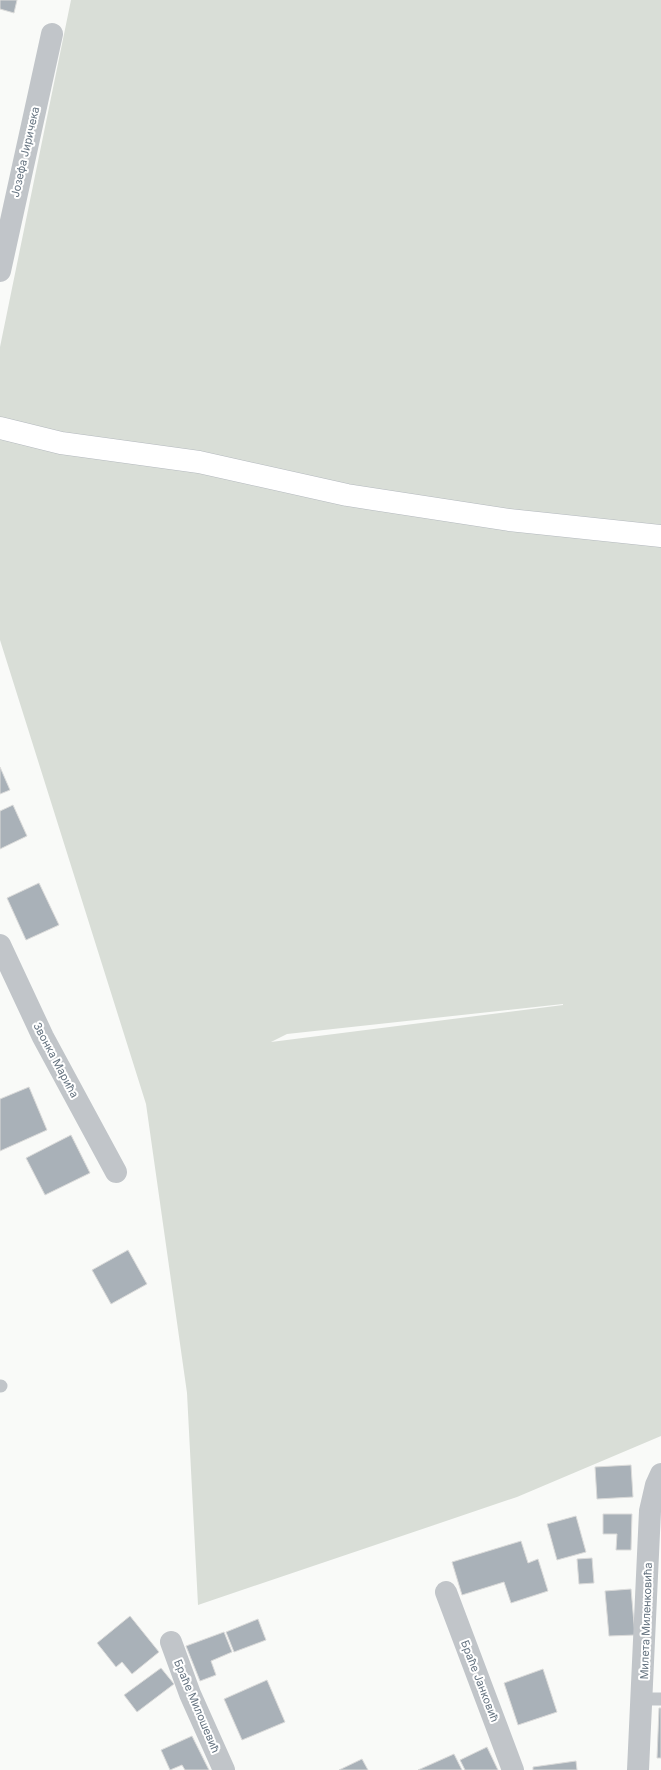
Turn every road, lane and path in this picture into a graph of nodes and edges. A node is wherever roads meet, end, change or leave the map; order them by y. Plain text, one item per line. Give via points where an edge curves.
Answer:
1 (52, 34) dead end
2 (0, 271) edge
3 (0, 428) edge
4 (661, 536) edge
5 (0, 945) edge
6 (116, 1172) dead end
7 (661, 1474) edge
8 (446, 1592) dead end
9 (171, 1642) dead end
10 (652, 1699) edge
11 (224, 1770) edge
12 (514, 1770) edge
13 (638, 1770) edge

1 - 2 street, Јозефа Јиричека
3 - 4 street via 61,442 199,462 347,495 509,520
5 - 6 street, Звонка Марића via 43,1037
7 - 10 street, Милета Миленковића via 650,1511
8 - 12 street, Браће Јанковић
9 - 11 street, Браће Милошевић via 190,1694
10 - 13 street, Милета Миленковића

